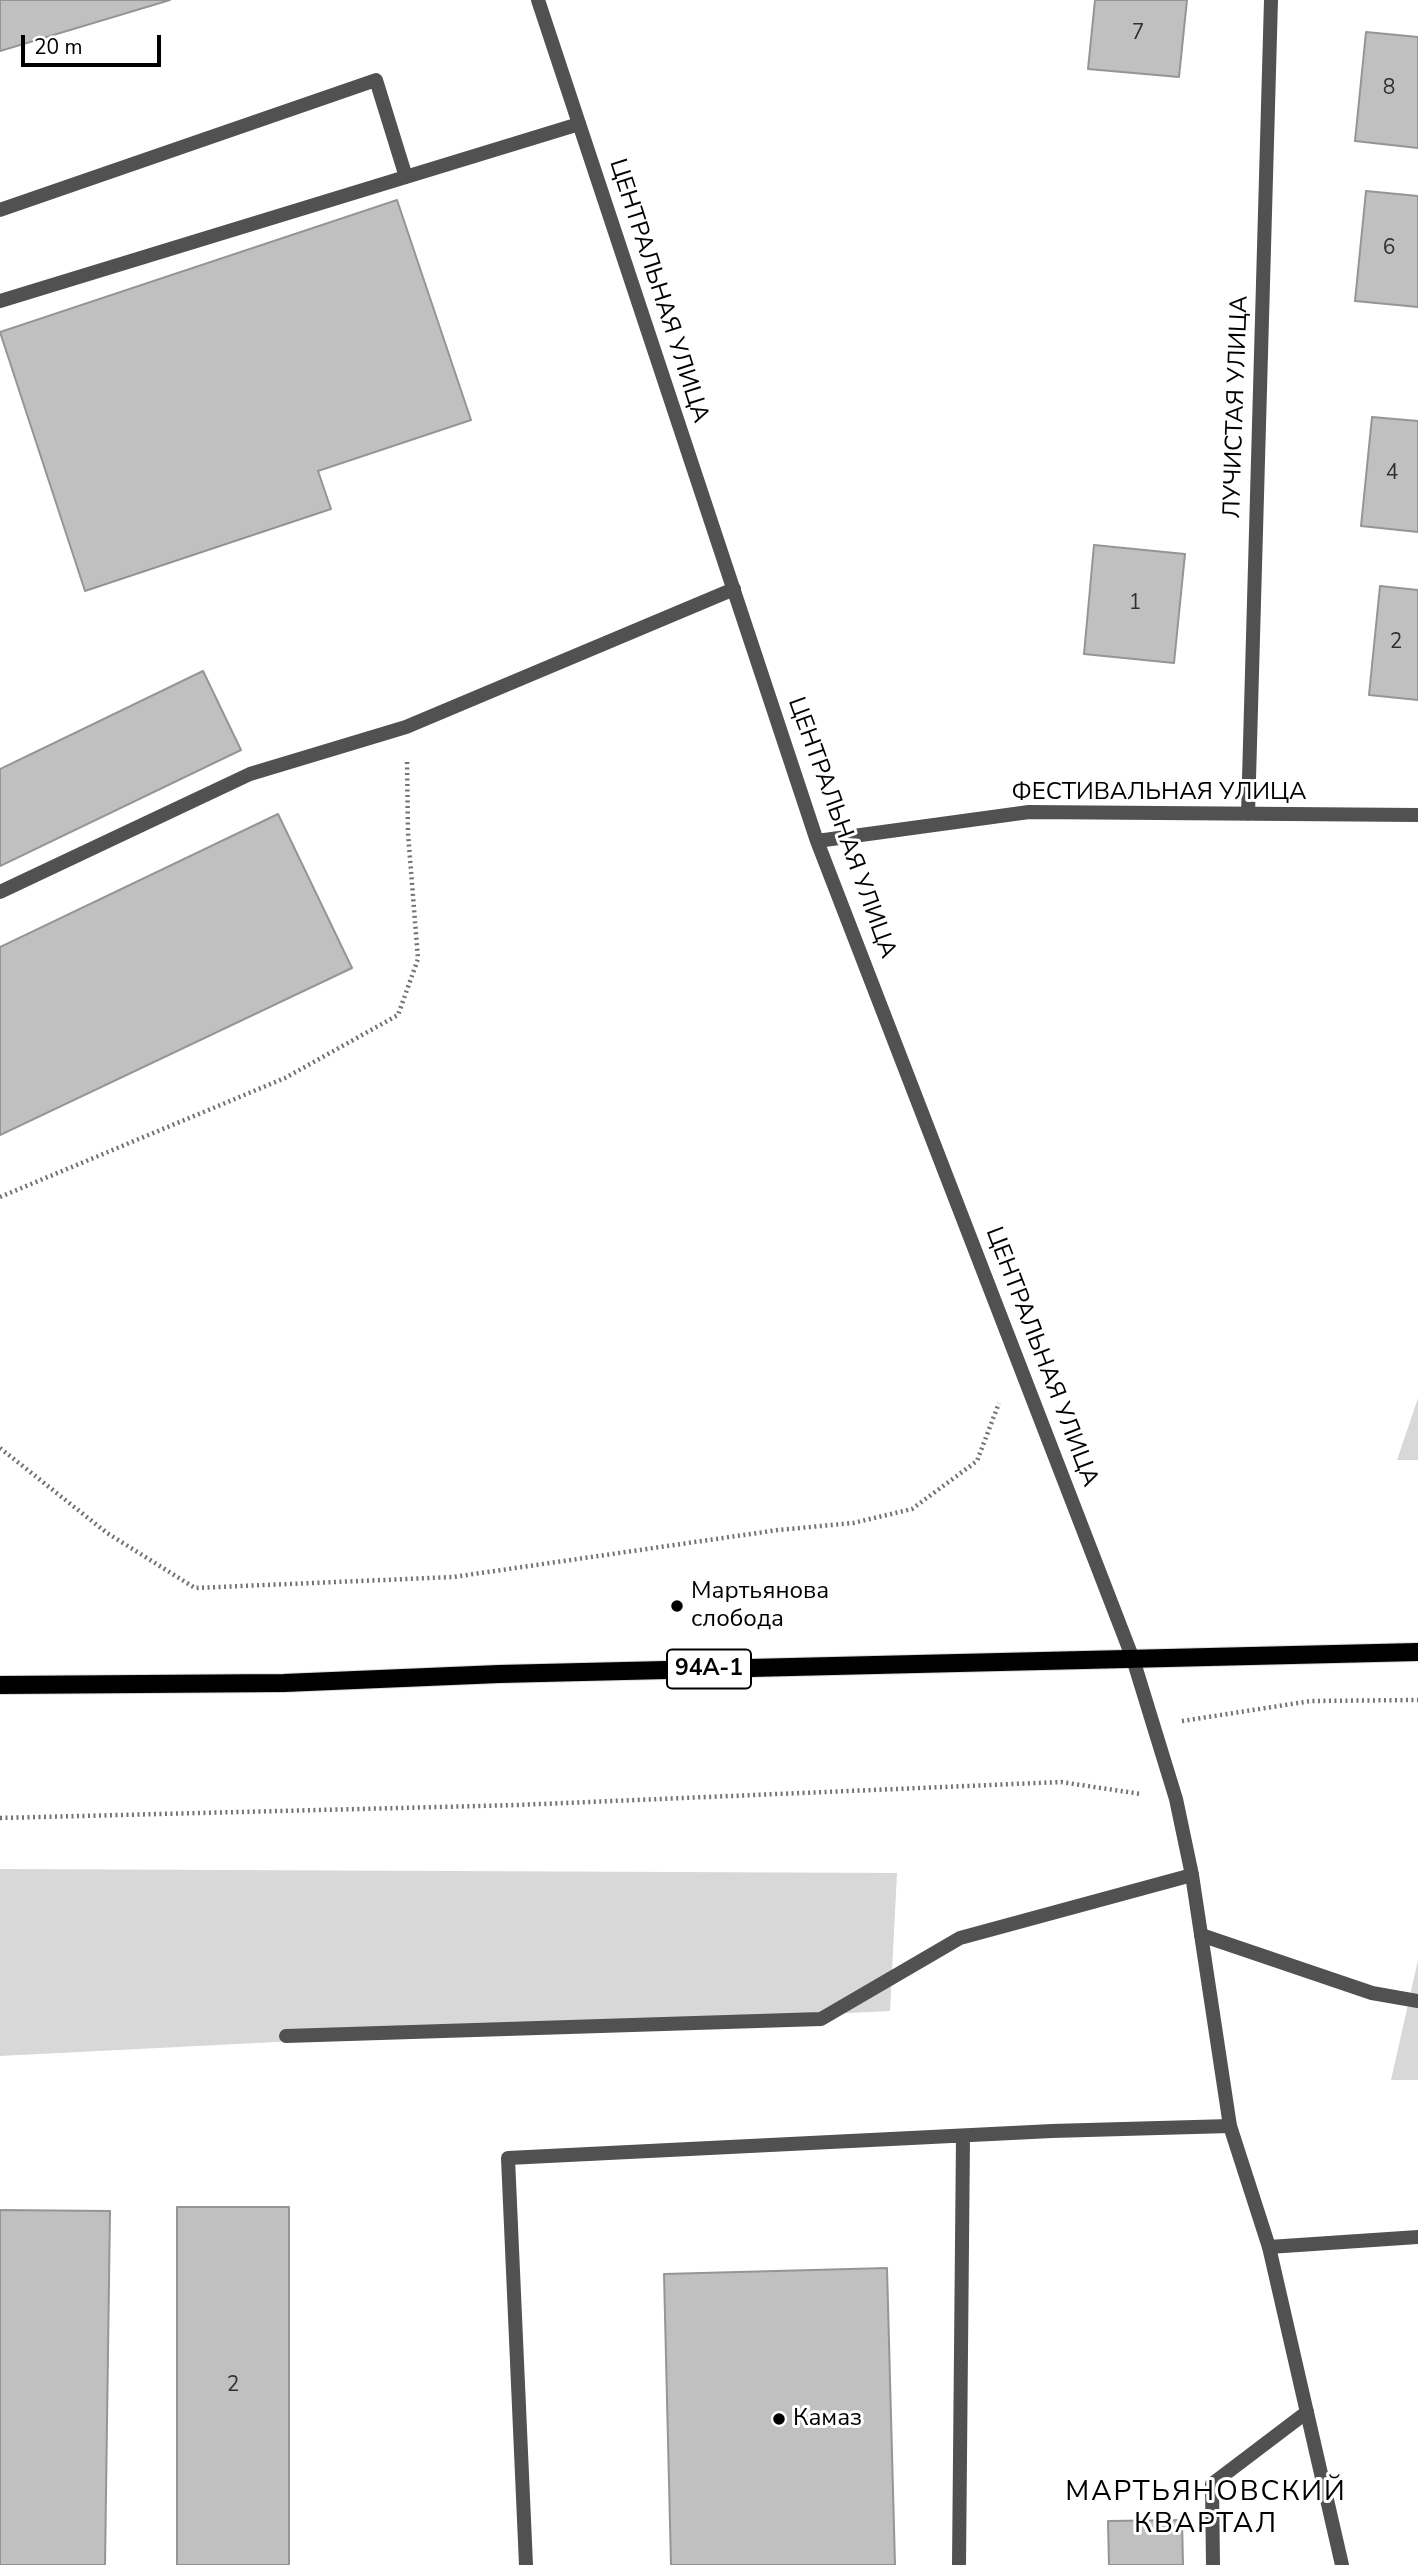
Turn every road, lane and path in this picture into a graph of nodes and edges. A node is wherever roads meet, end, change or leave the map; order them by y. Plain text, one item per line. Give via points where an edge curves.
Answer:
1 (538, 0) edge
2 (1271, 0) edge
3 (579, 124) junction
4 (405, 177) junction
5 (0, 210) edge
6 (0, 301) edge
7 (734, 589) junction
8 (406, 727) junction
9 (1248, 814) junction
10 (1418, 815) edge
11 (817, 841) junction
12 (0, 892) edge
13 (0, 1197) edge
14 (1017, 1357) junction
15 (0, 1448) edge
16 (1418, 1652) edge
17 (1133, 1659) junction
18 (0, 1685) edge
19 (1418, 1700) edge
20 (1154, 1725) junction
21 (1176, 1799) junction
22 (0, 1818) edge
23 (1192, 1875) junction
24 (1201, 1935) junction
25 (1418, 2001) edge
26 (286, 2036) dead end
27 (1230, 2126) junction
28 (963, 2136) junction
29 (1418, 2237) edge
30 (1269, 2247) junction
31 (1307, 2412) junction
32 (526, 2565) edge
33 (959, 2565) edge
34 (1213, 2565) edge
35 (1342, 2565) edge

1 - 3 street, ЦЕНТРАЛЬНАЯ УЛИЦА
2 - 9 street, ЛУЧИСТАЯ УЛИЦА
3 - 4 street
3 - 7 street, ЦЕНТРАЛЬНАЯ УЛИЦА
4 - 5 street via 376,80
4 - 6 street
7 - 8 street
7 - 11 street, ЦЕНТРАЛЬНАЯ УЛИЦА
8 - 12 street via 250,774
8 - 13 path via 418,959 398,1015 285,1078
9 - 10 street, ФЕСТИВАЛЬНАЯ УЛИЦА
9 - 11 street, ФЕСТИВАЛЬНАЯ УЛИЦА via 1030,812
11 - 14 street, ЦЕНТРАЛЬНАЯ УЛИЦА
14 - 15 path via 976,1461 912,1509 853,1522 453,1577 195,1588 107,1533
14 - 17 street, ЦЕНТРАЛЬНАЯ УЛИЦА
16 - 17 main road, 94А-1
17 - 18 main road, 94А-1 via 284,1683
17 - 20 street, ЦЕНТРАЛЬНАЯ УЛИЦА
19 - 20 path via 1311,1701
20 - 21 street, ЦЕНТРАЛЬНАЯ УЛИЦА
21 - 22 path via 1061,1782 518,1805
21 - 23 street, ЦЕНТРАЛЬНАЯ УЛИЦА
23 - 24 street, ЦЕНТРАЛЬНАЯ УЛИЦА
23 - 26 street via 960,1938 821,2019
24 - 25 street via 1372,1993
24 - 27 street, ЦЕНТРАЛЬНАЯ УЛИЦА
27 - 28 street
27 - 30 street, ЦЕНТРАЛЬНАЯ УЛИЦА
28 - 32 street via 508,2158
28 - 33 street
29 - 30 street
30 - 31 street, ЦЕНТРАЛЬНАЯ УЛИЦА
31 - 34 street via 1213,2484
31 - 35 street, ЦЕНТРАЛЬНАЯ УЛИЦА

